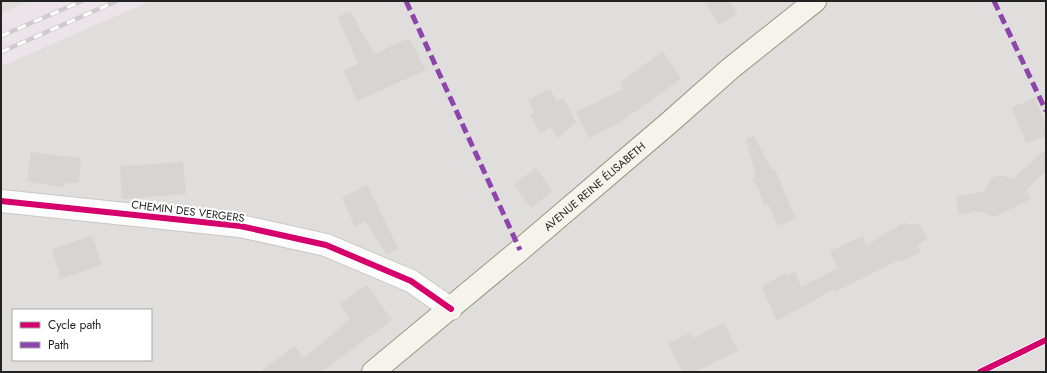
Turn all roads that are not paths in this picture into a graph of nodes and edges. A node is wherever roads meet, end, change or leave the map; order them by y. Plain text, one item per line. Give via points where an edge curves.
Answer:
1 (815, 1) edge
2 (1, 201) edge
3 (451, 309) junction
4 (373, 372) edge

1 - 3 main road, AVENUE REINE ÉLISABETH via 730,68
2 - 3 street, CHEMIN DES VERGERS via 240,226 326,245 411,281
3 - 4 main road, AVENUE REINE ÉLISABETH

